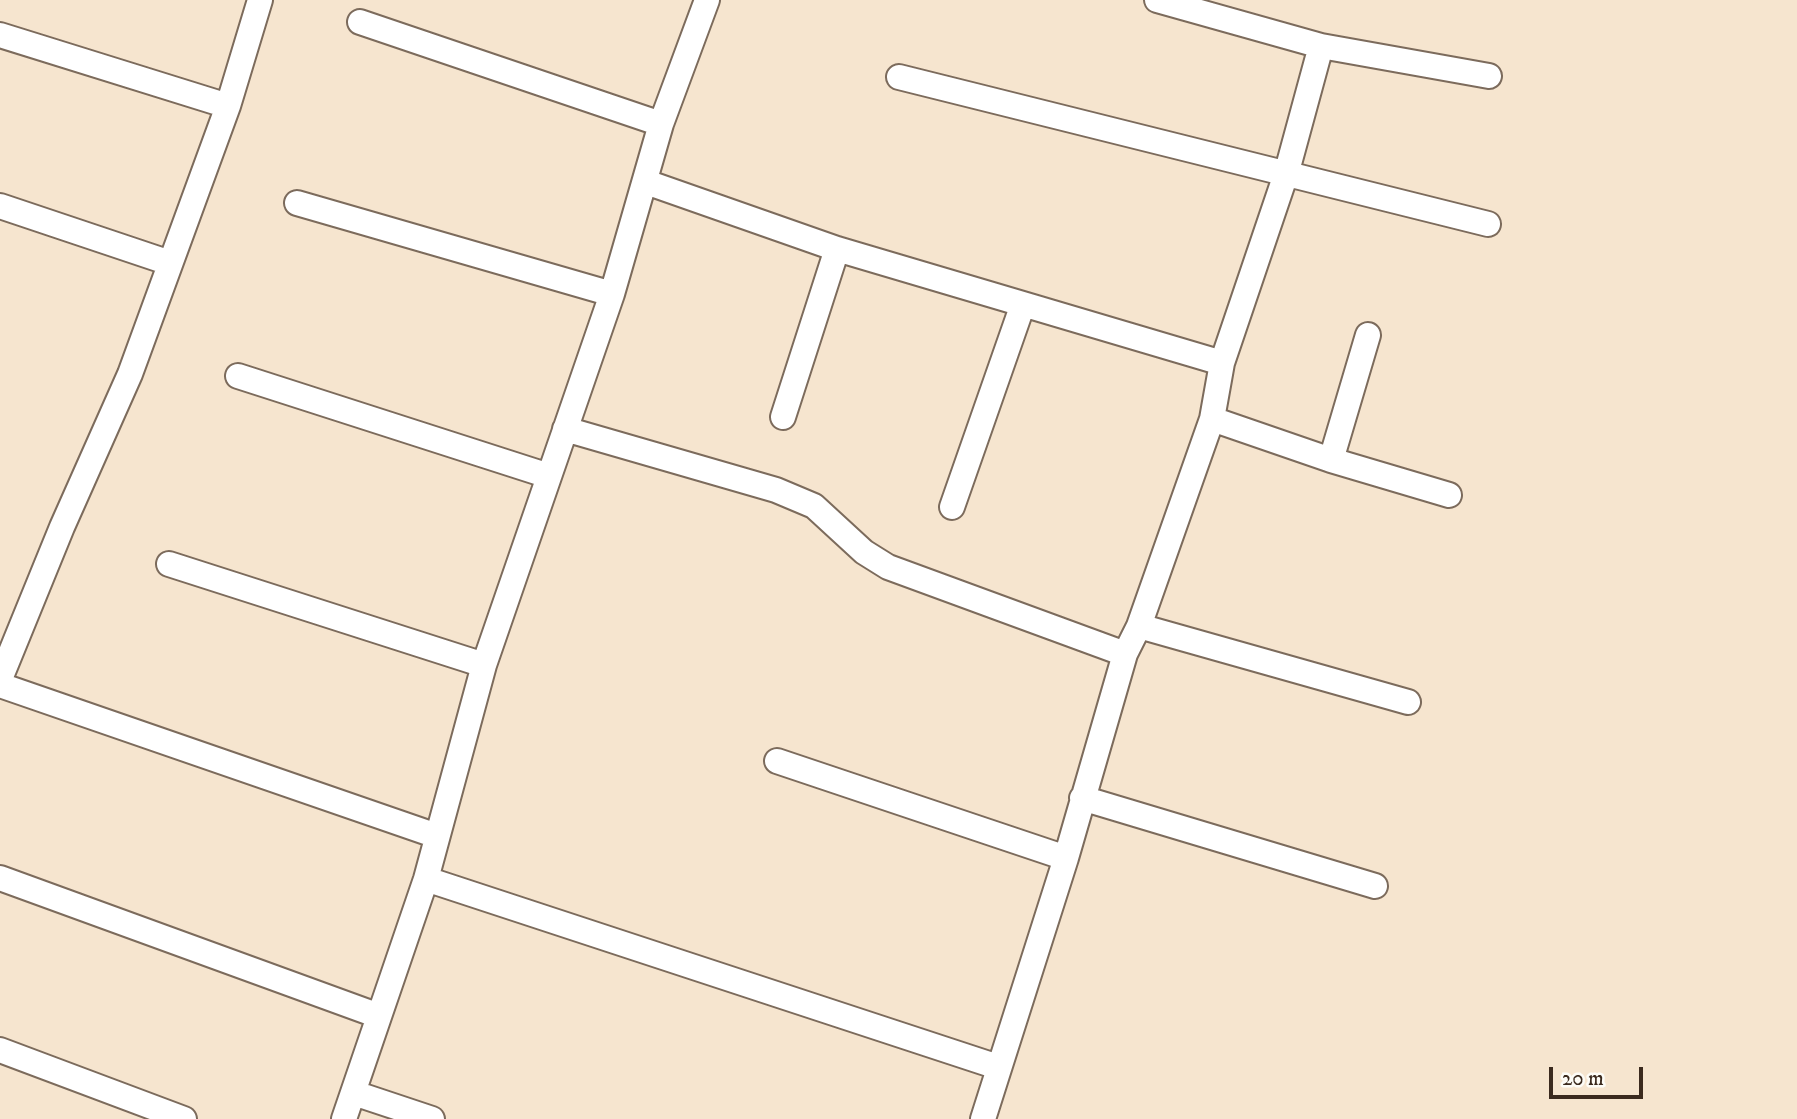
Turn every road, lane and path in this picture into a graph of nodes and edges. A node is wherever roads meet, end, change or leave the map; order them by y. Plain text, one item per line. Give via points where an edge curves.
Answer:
1 (260, 0) edge
2 (707, 0) edge
3 (1157, 0) edge
4 (360, 22) dead end
5 (0, 35) edge
6 (1321, 46) junction
7 (1489, 76) dead end
8 (899, 77) dead end
9 (228, 106) junction
10 (661, 124) junction
11 (1287, 171) junction
12 (646, 182) junction
13 (297, 203) dead end
14 (0, 206) edge
15 (1488, 224) dead end
16 (837, 249) junction
17 (170, 263) junction
18 (612, 294) junction
19 (1023, 304) junction
20 (1368, 335) dead end
21 (1222, 363) junction
22 (238, 376) dead end
23 (783, 417) dead end
24 (1212, 419) junction
25 (565, 429) junction
26 (1331, 460) junction
27 (549, 476) junction
28 (1449, 495) dead end
29 (952, 507) dead end
30 (169, 564) dead end
31 (1139, 626) junction
32 (1125, 654) junction
33 (484, 665) junction
34 (0, 679) edge
35 (0, 685) edge
36 (1408, 702) dead end
37 (777, 761) dead end
38 (1082, 798) junction
39 (437, 835) junction
40 (1066, 858) junction
41 (0, 878) edge
42 (426, 879) junction
43 (1375, 886) dead end
44 (379, 1016) junction
45 (0, 1050) edge
46 (998, 1067) junction
47 (354, 1093) junction
48 (184, 1119) edge
49 (344, 1119) edge
50 (432, 1119) edge
51 (983, 1119) edge

1 - 9 street
2 - 10 street
3 - 6 street
4 - 10 street
5 - 9 street
6 - 7 street
6 - 11 street
8 - 11 street
9 - 17 street
10 - 12 street
11 - 15 street
11 - 21 street
12 - 16 street
12 - 18 street
13 - 18 street
14 - 17 street
16 - 19 street
16 - 23 street
17 - 34 street via 131,374
18 - 25 street
19 - 21 street
19 - 29 street
20 - 26 street
21 - 24 street
22 - 27 street
24 - 26 street
24 - 31 street
25 - 27 street
25 - 32 street via 776,490 814,506 864,552 888,567
26 - 28 street
27 - 33 street
30 - 33 street
31 - 32 street
31 - 36 street
32 - 38 street
33 - 39 street
35 - 39 street
37 - 40 street
38 - 40 street
38 - 43 street
39 - 42 street
40 - 46 street
41 - 44 street
42 - 44 street
42 - 46 street
44 - 47 street
45 - 48 street
46 - 51 street
47 - 49 street
47 - 50 street

